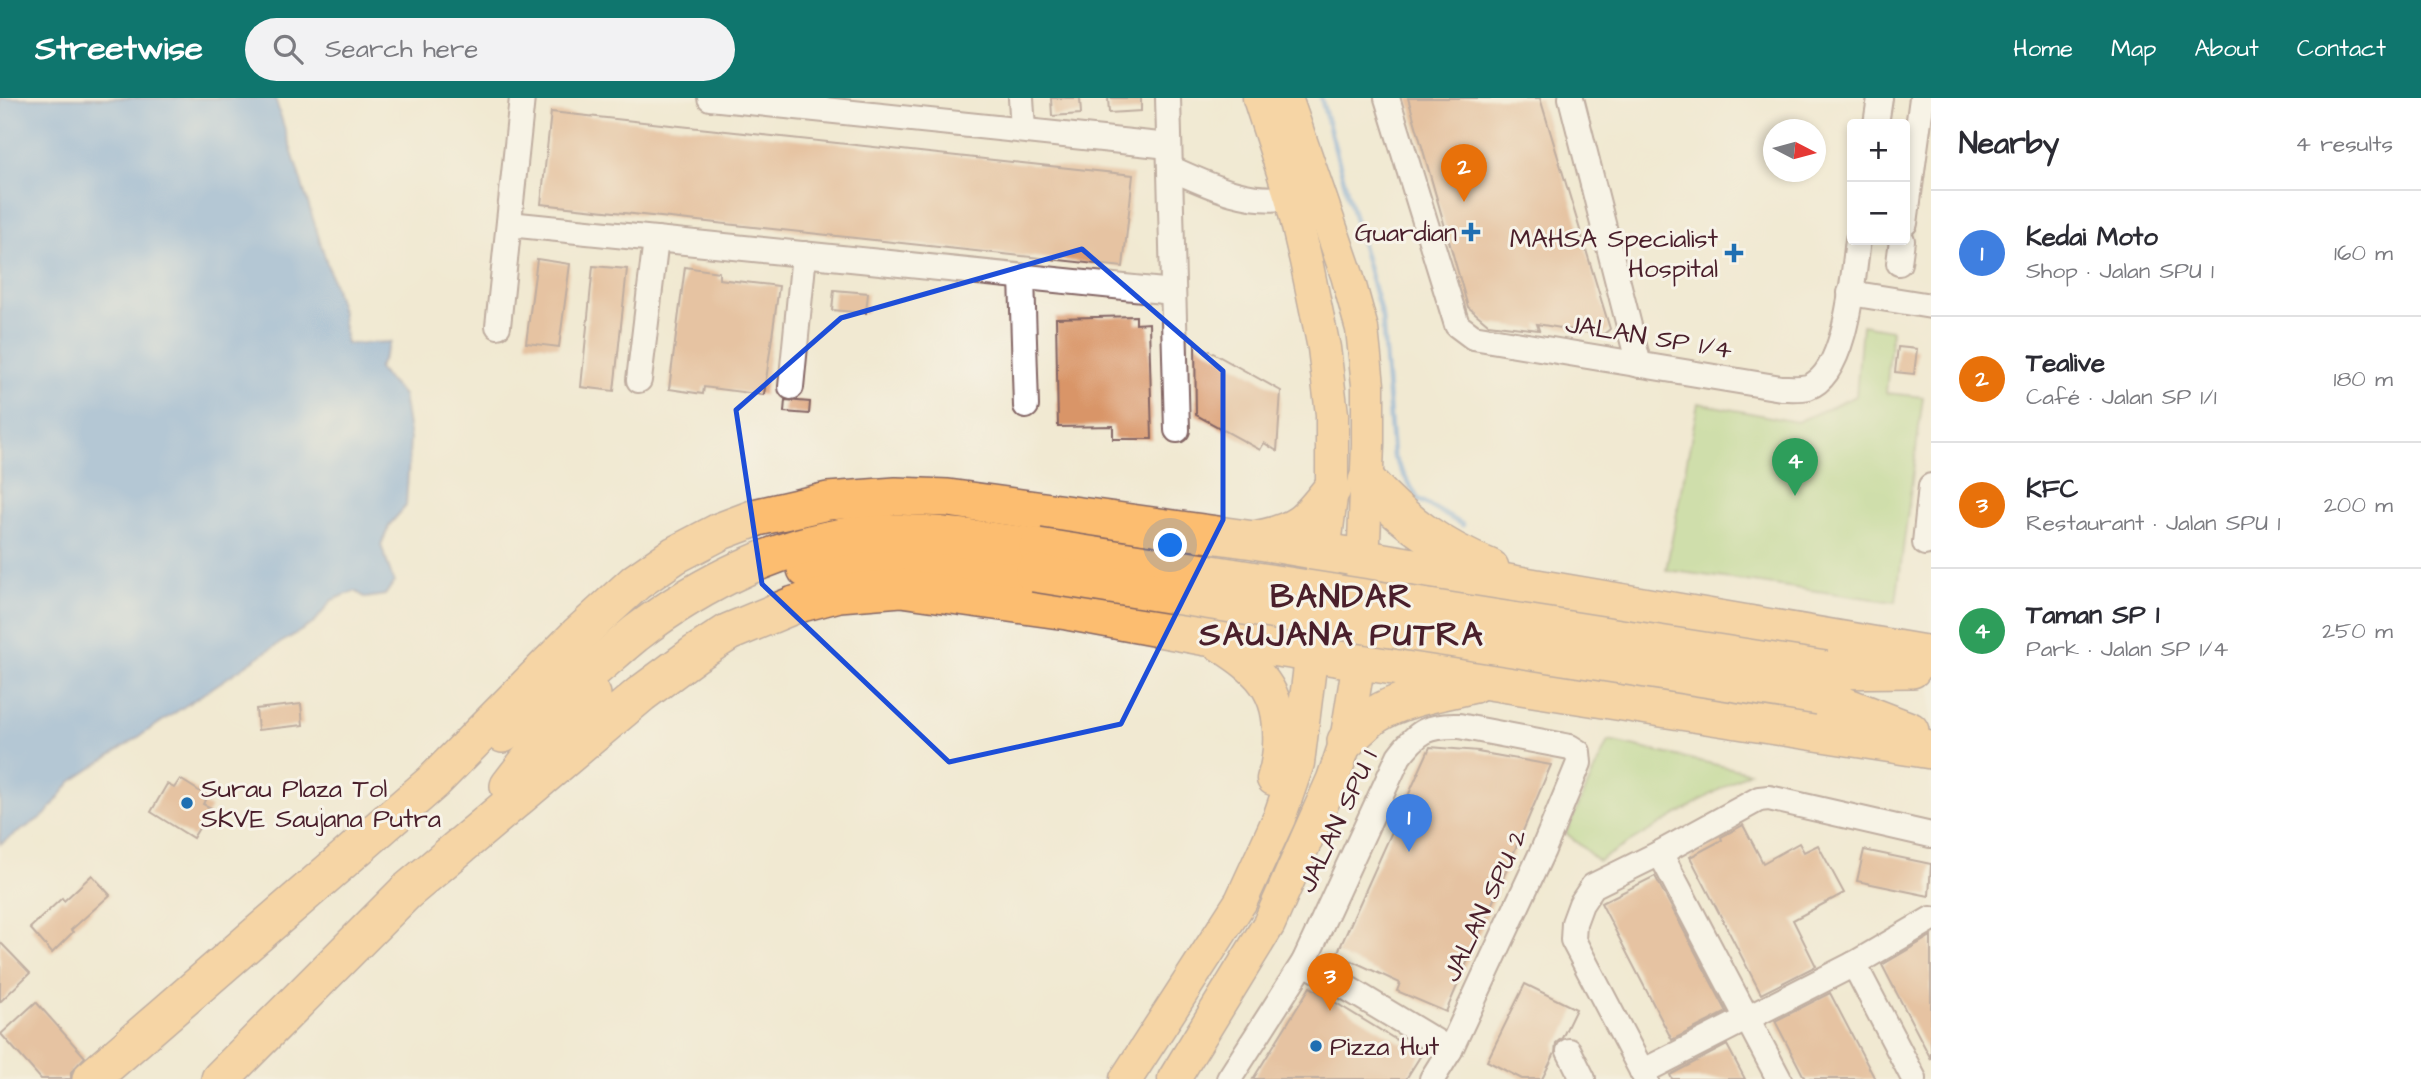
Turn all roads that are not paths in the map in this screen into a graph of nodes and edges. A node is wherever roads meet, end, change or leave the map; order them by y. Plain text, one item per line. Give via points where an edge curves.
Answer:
1 (522, 98) edge
2 (710, 98) edge
3 (1021, 98) edge
4 (1168, 98) edge
5 (1259, 98) edge
6 (1286, 98) edge
7 (1387, 98) edge
8 (1571, 98) edge
9 (1880, 98) edge
10 (1922, 98) edge
11 (1877, 119) edge
12 (1023, 130) junction
13 (1169, 157) junction
14 (1910, 186) edge
15 (1291, 197) junction
16 (509, 224) junction
17 (656, 239) junction
18 (1857, 245) edge
19 (804, 254) junction
20 (1021, 277) junction
21 (1173, 292) junction
22 (1850, 293) junction
23 (1931, 306) edge
24 (498, 327) dead end
25 (1639, 365) junction
26 (639, 380) dead end
27 (791, 387) dead end
28 (1026, 406) dead end
29 (1177, 430) dead end
30 (1367, 481) junction
31 (1931, 486) edge
32 (1332, 489) junction
33 (1254, 540) junction
34 (1925, 543) dead end
35 (1324, 552) junction
36 (1364, 558) junction
37 (1036, 560) junction
38 (1534, 586) junction
39 (1207, 636) junction
40 (1311, 652) junction
41 (1931, 655) edge
42 (1359, 660) junction
43 (1931, 668) edge
44 (1488, 680) junction
45 (1822, 683) junction
46 (1931, 739) edge
47 (1346, 741) junction
48 (1931, 750) edge
49 (1578, 752) joint
50 (433, 782) junction
51 (1931, 835) edge
52 (472, 836) junction
53 (1660, 853) junction
54 (1931, 919) edge
55 (1216, 941) junction
56 (1304, 961) junction
57 (1854, 964) junction
58 (1747, 1018) junction
59 (1450, 1050) junction
60 (1569, 1051) dead end
61 (1644, 1075) edge
62 (1578, 1077) edge
63 (91, 1079) edge
64 (220, 1079) edge
65 (1126, 1079) edge
66 (1174, 1079) edge
67 (1229, 1079) edge
68 (1432, 1079) edge
69 (1779, 1079) edge
70 (1914, 1079) edge

1 - 16 street
2 - 12 street
3 - 12 street
4 - 13 street
5 - 15 main road
6 - 30 main road via 1362,329 1368,385
7 - 25 street, JALAN SP 1/4 via 1457,325 1464,333
8 - 25 street
9 - 11 street
10 - 14 street
12 - 13 street
13 - 15 street via 1229,194 1277,200
13 - 21 street
15 - 32 main road via 1324,348 1332,414
16 - 17 street
16 - 24 street
17 - 19 street
17 - 26 street
18 - 22 street
19 - 20 street
19 - 27 street
20 - 21 street
20 - 28 street
21 - 29 street
22 - 23 street
22 - 25 street, JALAN SP 1/4 via 1839,346 1823,377 1808,387 1781,388
30 - 36 main road
30 - 38 highway via 1409,523 1466,558
31 - 34 street
32 - 33 highway via 1301,526
32 - 35 main road
33 - 35 highway
33 - 50 highway via 948,498 828,501 758,517 675,555 636,582
35 - 36 highway
35 - 40 main road
36 - 38 highway
36 - 42 main road
37 - 45 highway, bridge
37 - 50 highway via 937,536 868,534 814,544 762,561 708,586 637,633 569,690
37 - 52 highway via 870,561 819,566 709,605 578,706 537,749
38 - 41 highway
39 - 40 highway
39 - 52 highway via 901,588 806,601 729,632 695,654
39 - 55 main road via 1246,663 1271,691 1279,714 1280,743 1274,775 1218,913
40 - 42 highway
40 - 55 main road via 1298,763 1241,901
42 - 44 highway
42 - 47 main road
43 - 45 highway
44 - 47 highway via 1391,708 1374,716
44 - 48 highway
45 - 46 highway
47 - 66 main road via 1269,924
49 - 56 street, JALAN SPU 1 via 1459,726 1440,725 1412,738 1399,756
49 - 59 street, JALAN SPU 2 via 1580,763 1543,850
50 - 63 highway
51 - 53 street via 1769,798 1759,799
52 - 64 highway via 405,892
53 - 58 street
53 - 61 street via 1593,886 1574,923 1573,940
54 - 57 street
55 - 65 main road
56 - 59 street
56 - 67 street, JALAN SPU 1
57 - 58 street
57 - 70 street
58 - 61 street
58 - 69 street
59 - 68 street, JALAN SPU 2
60 - 62 street

